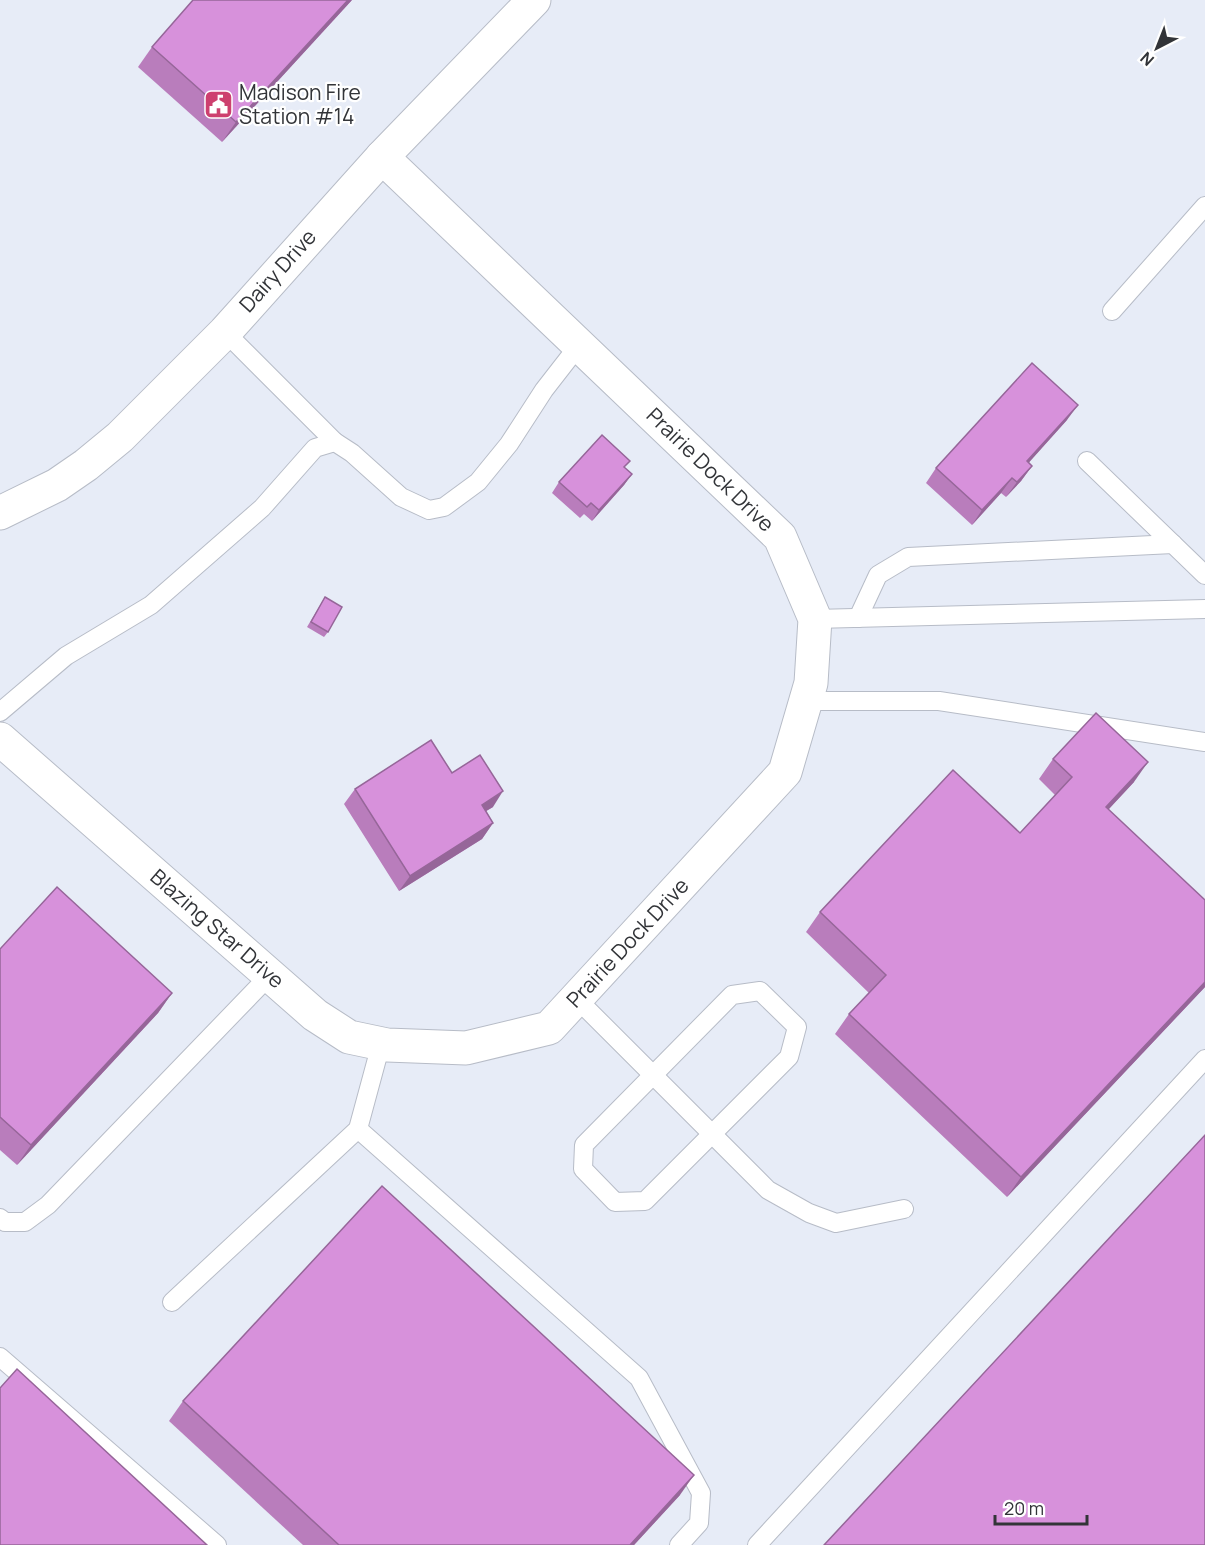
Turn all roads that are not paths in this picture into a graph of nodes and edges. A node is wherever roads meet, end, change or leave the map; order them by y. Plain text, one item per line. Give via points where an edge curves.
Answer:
1 (534, 0) edge
2 (382, 157) junction
3 (1205, 206) edge
4 (1112, 311) dead end
5 (225, 332) junction
6 (579, 345) junction
7 (336, 443) junction
8 (1087, 461) dead end
9 (0, 513) edge
10 (1173, 544) junction
11 (1205, 575) edge
12 (1205, 609) edge
13 (858, 618) junction
14 (815, 619) junction
15 (806, 701) junction
16 (0, 712) edge
17 (0, 739) edge
18 (1205, 742) edge
19 (270, 975) junction
20 (577, 999) junction
21 (381, 1044) junction
22 (466, 1048) joint
23 (1205, 1059) edge
24 (653, 1075) junction
25 (358, 1129) junction
26 (712, 1134) junction
27 (904, 1209) dead end
28 (0, 1218) edge
29 (172, 1302) dead end
30 (0, 1357) edge
31 (217, 1545) edge
32 (679, 1545) edge
33 (757, 1545) edge

1 - 2 street, Dairy Drive
2 - 5 street, Dairy Drive
2 - 6 street, Prairie Dock Drive
3 - 4 lane
5 - 7 lane
5 - 9 street, Dairy Drive via 120,437 86,465 57,485
6 - 7 lane via 543,390 503,452 478,482 444,507 429,510 401,497
6 - 14 street, Prairie Dock Drive via 780,537
7 - 16 lane via 315,448 262,508 151,605 66,656
8 - 10 lane
10 - 11 lane
10 - 13 lane via 908,557 878,574
12 - 13 lane
13 - 14 lane
14 - 15 street, Prairie Dock Drive via 811,683
15 - 18 lane via 939,701
15 - 20 street, Prairie Dock Drive via 785,772
17 - 19 street, Blazing Star Drive
19 - 21 street, Blazing Star Drive via 315,1015 349,1037
19 - 28 lane via 48,1206 25,1222 5,1222
20 - 22 street, Prairie Dock Drive via 549,1028
20 - 24 lane
21 - 22 street, Blazing Star Drive
21 - 25 lane
23 - 33 lane
24 - 26 lane
24 - 26 lane via 584,1145 583,1169 615,1202 645,1201
24 - 26 lane via 732,995 760,991 796,1027 789,1057
25 - 29 lane
25 - 32 lane via 639,1378 701,1492 699,1523
26 - 27 lane via 768,1190 809,1213 836,1223
30 - 31 lane

